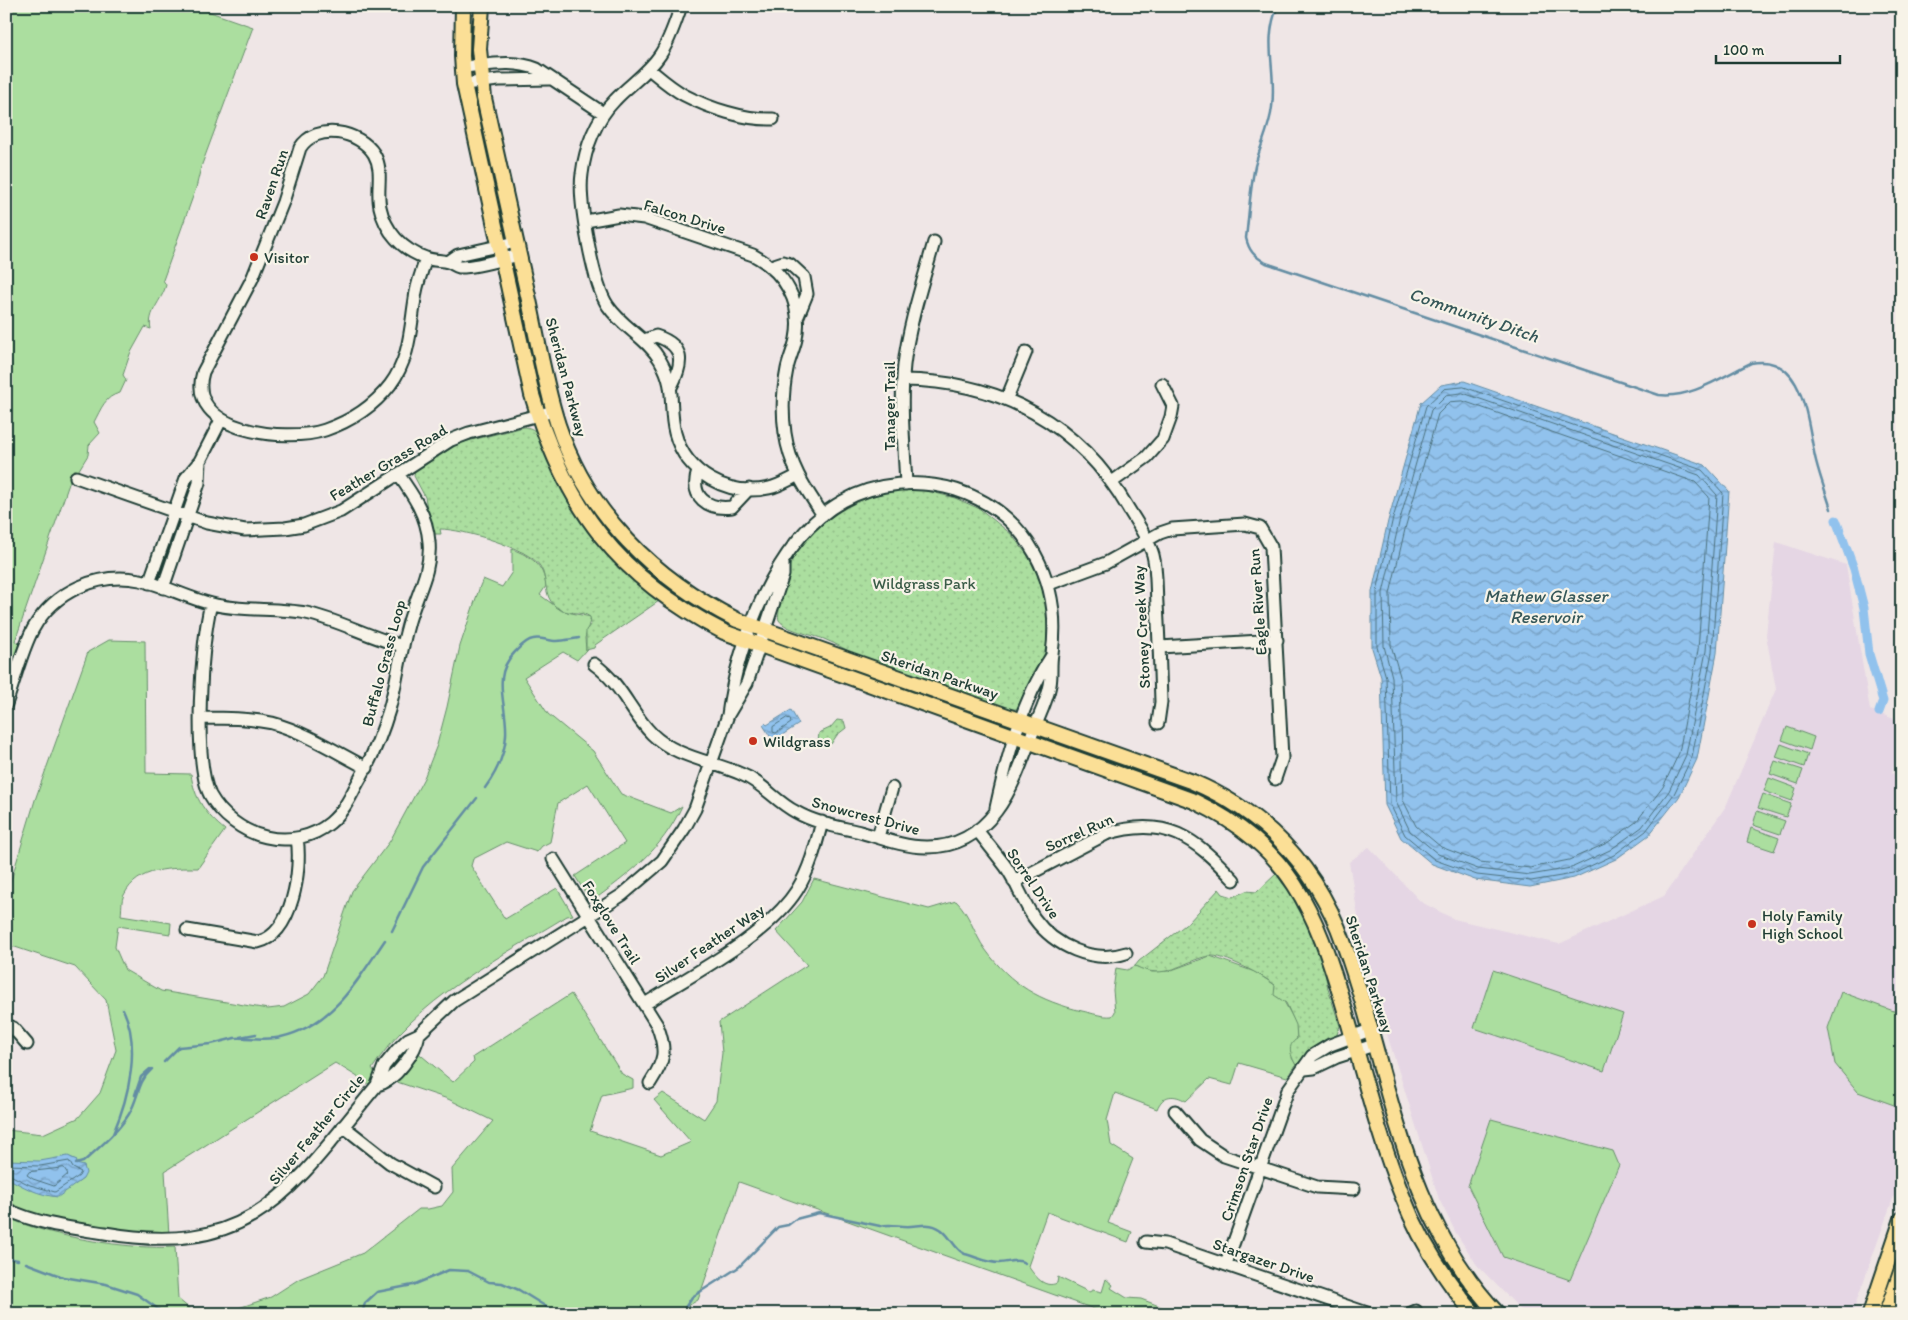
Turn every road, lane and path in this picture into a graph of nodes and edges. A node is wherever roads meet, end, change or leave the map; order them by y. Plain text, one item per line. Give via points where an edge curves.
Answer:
1 (463, 6) edge
2 (482, 6) edge
3 (681, 6) edge
4 (480, 66) junction
5 (463, 67) junction
6 (649, 69) junction
7 (549, 79) junction
8 (481, 82) junction
9 (464, 84) junction
10 (603, 113) junction
11 (773, 120) dead end
12 (586, 221) junction
13 (934, 242) dead end
14 (517, 249) junction
15 (500, 253) junction
16 (426, 258) junction
17 (771, 266) junction
18 (798, 316) junction
19 (644, 340) junction
20 (1026, 352) dead end
21 (903, 380) junction
22 (1162, 384) dead end
23 (671, 387) junction
24 (1006, 398) junction
25 (554, 411) junction
26 (538, 415) junction
27 (221, 420) junction
28 (698, 471) junction
29 (398, 474) junction
30 (796, 476) junction
31 (76, 477) dead end
32 (1112, 482) junction
33 (906, 484) junction
34 (749, 489) junction
35 (181, 514) junction
36 (822, 515) junction
37 (1147, 540) junction
38 (783, 563) joint
39 (149, 583) junction
40 (1048, 584) junction
41 (163, 588) junction
42 (211, 604) junction
43 (758, 628) junction
44 (1277, 640) junction
45 (753, 644) junction
46 (403, 646) junction
47 (1160, 647) junction
48 (594, 664) dead end
49 (6, 704) edge
50 (202, 718) junction
51 (1028, 723) junction
52 (1158, 723) dead end
53 (1023, 740) junction
54 (711, 763) junction
55 (367, 768) junction
56 (1275, 778) dead end
57 (892, 788) dead end
58 (822, 822) junction
59 (977, 830) junction
60 (878, 837) junction
61 (297, 838) junction
62 (552, 859) dead end
63 (1234, 880) dead end
64 (1014, 882) junction
65 (589, 916) junction
66 (187, 930) dead end
67 (1126, 953) dead end
68 (645, 1004) junction
69 (6, 1025) edge
70 (1370, 1030) junction
71 (1353, 1036) junction
72 (27, 1044) dead end
73 (1374, 1045) junction
74 (1357, 1050) junction
75 (1305, 1069) junction
76 (650, 1083) dead end
77 (1174, 1111) dead end
78 (343, 1126) junction
79 (1259, 1168) junction
80 (434, 1187) dead end
81 (1354, 1190) dead end
82 (6, 1209) edge
83 (1902, 1219) edge
84 (1146, 1242) dead end
85 (1226, 1264) junction
86 (1902, 1269) edge
87 (1370, 1314) edge
88 (1474, 1314) edge
89 (1498, 1314) edge
90 (1870, 1314) edge
91 (1886, 1314) edge

1 - 5 main road, Sheridan Parkway
2 - 4 main road, Sheridan Parkway
3 - 6 street via 672,34
4 - 5 street
4 - 7 street via 527,65
4 - 8 main road, Sheridan Parkway
5 - 9 main road, Sheridan Parkway
6 - 10 street
6 - 11 street via 683,94 700,102 757,120
7 - 8 street
7 - 10 street
8 - 9 street
8 - 14 main road, Sheridan Parkway
9 - 15 main road, Sheridan Parkway
10 - 12 street via 582,173 580,193
12 - 17 street, Falcon Drive via 619,215 644,218 753,254
12 - 19 street via 602,296 618,318
13 - 21 street, Tanager Trail via 908,340
14 - 15 street, Raven Run
14 - 25 main road, Sheridan Parkway
15 - 16 street, Raven Run via 458,267
15 - 26 main road, Sheridan Parkway
16 - 27 street, Raven Run via 405,357 391,383 370,406 344,423 303,434 258,431
16 - 27 street, Raven Run via 405,247 387,226 379,204 380,171 371,150 356,140 330,131 310,136 300,148 252,279 203,372 200,384 204,403
17 - 18 street, Falcon Drive via 794,298
17 - 18 street, Falcon Drive via 783,262 790,264 804,277 808,294
18 - 30 street, Falcon Drive via 783,398 785,434
19 - 23 street via 659,357
19 - 23 street via 656,336 677,350 680,366
20 - 24 street
21 - 24 street, Stoney Creek Way via 964,385
21 - 33 street, Tanager Trail
22 - 32 street via 1173,406 1163,439 1147,457
23 - 28 street via 674,431 680,448
24 - 32 street, Stoney Creek Way via 1065,432
25 - 26 street, Feather Grass Road
25 - 43 main road, Sheridan Parkway via 583,480 624,538 684,590
26 - 29 street, Feather Grass Road via 451,440
26 - 45 main road, Sheridan Parkway via 550,451 571,492 612,548 638,575 684,610
27 - 35 street via 200,461 199,483
28 - 34 street via 713,482 730,488
28 - 34 street via 695,485 699,495 714,507 732,507
29 - 35 street, Feather Grass Road via 341,511 304,525 246,530
29 - 46 street, Buffalo Grass Loop via 423,513 429,543 427,571
30 - 34 street via 768,488
30 - 36 street, Falcon Drive
31 - 35 street, Feather Grass Road
32 - 37 street, Stoney Creek Way
33 - 36 street, Snowcrest Drive via 858,494
33 - 40 street, Snowcrest Drive via 946,487 993,509 1027,542
35 - 39 street
35 - 41 street
36 - 38 street, Snowcrest Drive
37 - 40 street, Eagle River Run via 1106,563
37 - 44 street, Eagle River Run via 1184,527 1245,524 1260,528 1271,547
37 - 47 street, Stoney Creek Way via 1155,564
38 - 43 street, Silver Feather Circle via 783,575
39 - 41 street
39 - 49 street via 127,578 98,580 72,590 51,606 28,641
40 - 51 street, Snowcrest Drive via 1054,615 1050,686
41 - 42 street
42 - 46 street via 308,614
42 - 50 street, Buffalo Grass Loop via 202,654
43 - 45 street, Silver Feather Circle
43 - 51 main road, Sheridan Parkway
44 - 47 street
44 - 56 street, Eagle River Run via 1282,758
45 - 53 main road, Sheridan Parkway
45 - 54 street, Silver Feather Circle via 747,683 728,715
46 - 55 street, Buffalo Grass Loop via 390,708
47 - 52 street, Stoney Creek Way
48 - 54 street, Snowcrest Drive via 611,676 652,734 674,749
50 - 55 street via 252,720 281,726
50 - 61 street, Buffalo Grass Loop via 202,770 216,804 234,822 250,831 273,838
51 - 53 street, Snowcrest Drive
51 - 70 main road, Sheridan Parkway via 1208,788 1271,830 1308,872 1332,915
53 - 59 street, Snowcrest Drive via 1015,782 994,813
53 - 71 main road, Sheridan Parkway via 1194,801 1223,816 1258,843 1289,877 1313,915
54 - 58 street, Snowcrest Drive via 744,774 795,812
54 - 65 street, Silver Feather Circle via 695,809 668,854 632,888
55 - 61 street, Buffalo Grass Loop via 338,815 320,830
57 - 60 street
58 - 60 street, Snowcrest Drive
58 - 68 street, Silver Feather Way via 805,876 776,917 750,938
59 - 60 street, Snowcrest Drive via 954,843 933,847 915,847
59 - 64 street, Sorrel Drive
61 - 66 street via 300,854 297,882 281,926 267,944
62 - 65 street, Foxglove Trail
63 - 64 street, Sorrel Run via 1209,854 1187,838 1161,829 1141,828 1106,834
64 - 67 street, Sorrel Drive via 1035,920 1056,940 1069,948 1099,956 1112,958
65 - 68 street, Foxglove Trail
65 - 78 street, Silver Feather Circle via 454,1001 419,1034 408,1039 384,1066 377,1085
68 - 76 street, Foxglove Trail via 657,1024 664,1050 663,1064
69 - 72 street
70 - 71 street, Crimson Star Drive
70 - 73 main road, Sheridan Parkway
71 - 74 main road, Sheridan Parkway
71 - 75 street, Crimson Star Drive via 1312,1056
73 - 74 street
73 - 89 main road, Sheridan Parkway via 1411,1168 1429,1214 1459,1266
74 - 75 street
74 - 88 main road, Sheridan Parkway via 1396,1180 1412,1221 1441,1272
75 - 79 street, Crimson Star Drive via 1288,1090
77 - 79 street via 1189,1130 1212,1149
78 - 80 street via 390,1163
78 - 82 street, Silver Feather Circle via 299,1179 272,1203 238,1223 195,1237 169,1240 133,1238 50,1224
79 - 81 street via 1317,1187
79 - 85 street, Crimson Star Drive
83 - 90 main road
84 - 85 street, Stargazer Drive via 1165,1244
85 - 87 street, Stargazer Drive
86 - 91 main road

